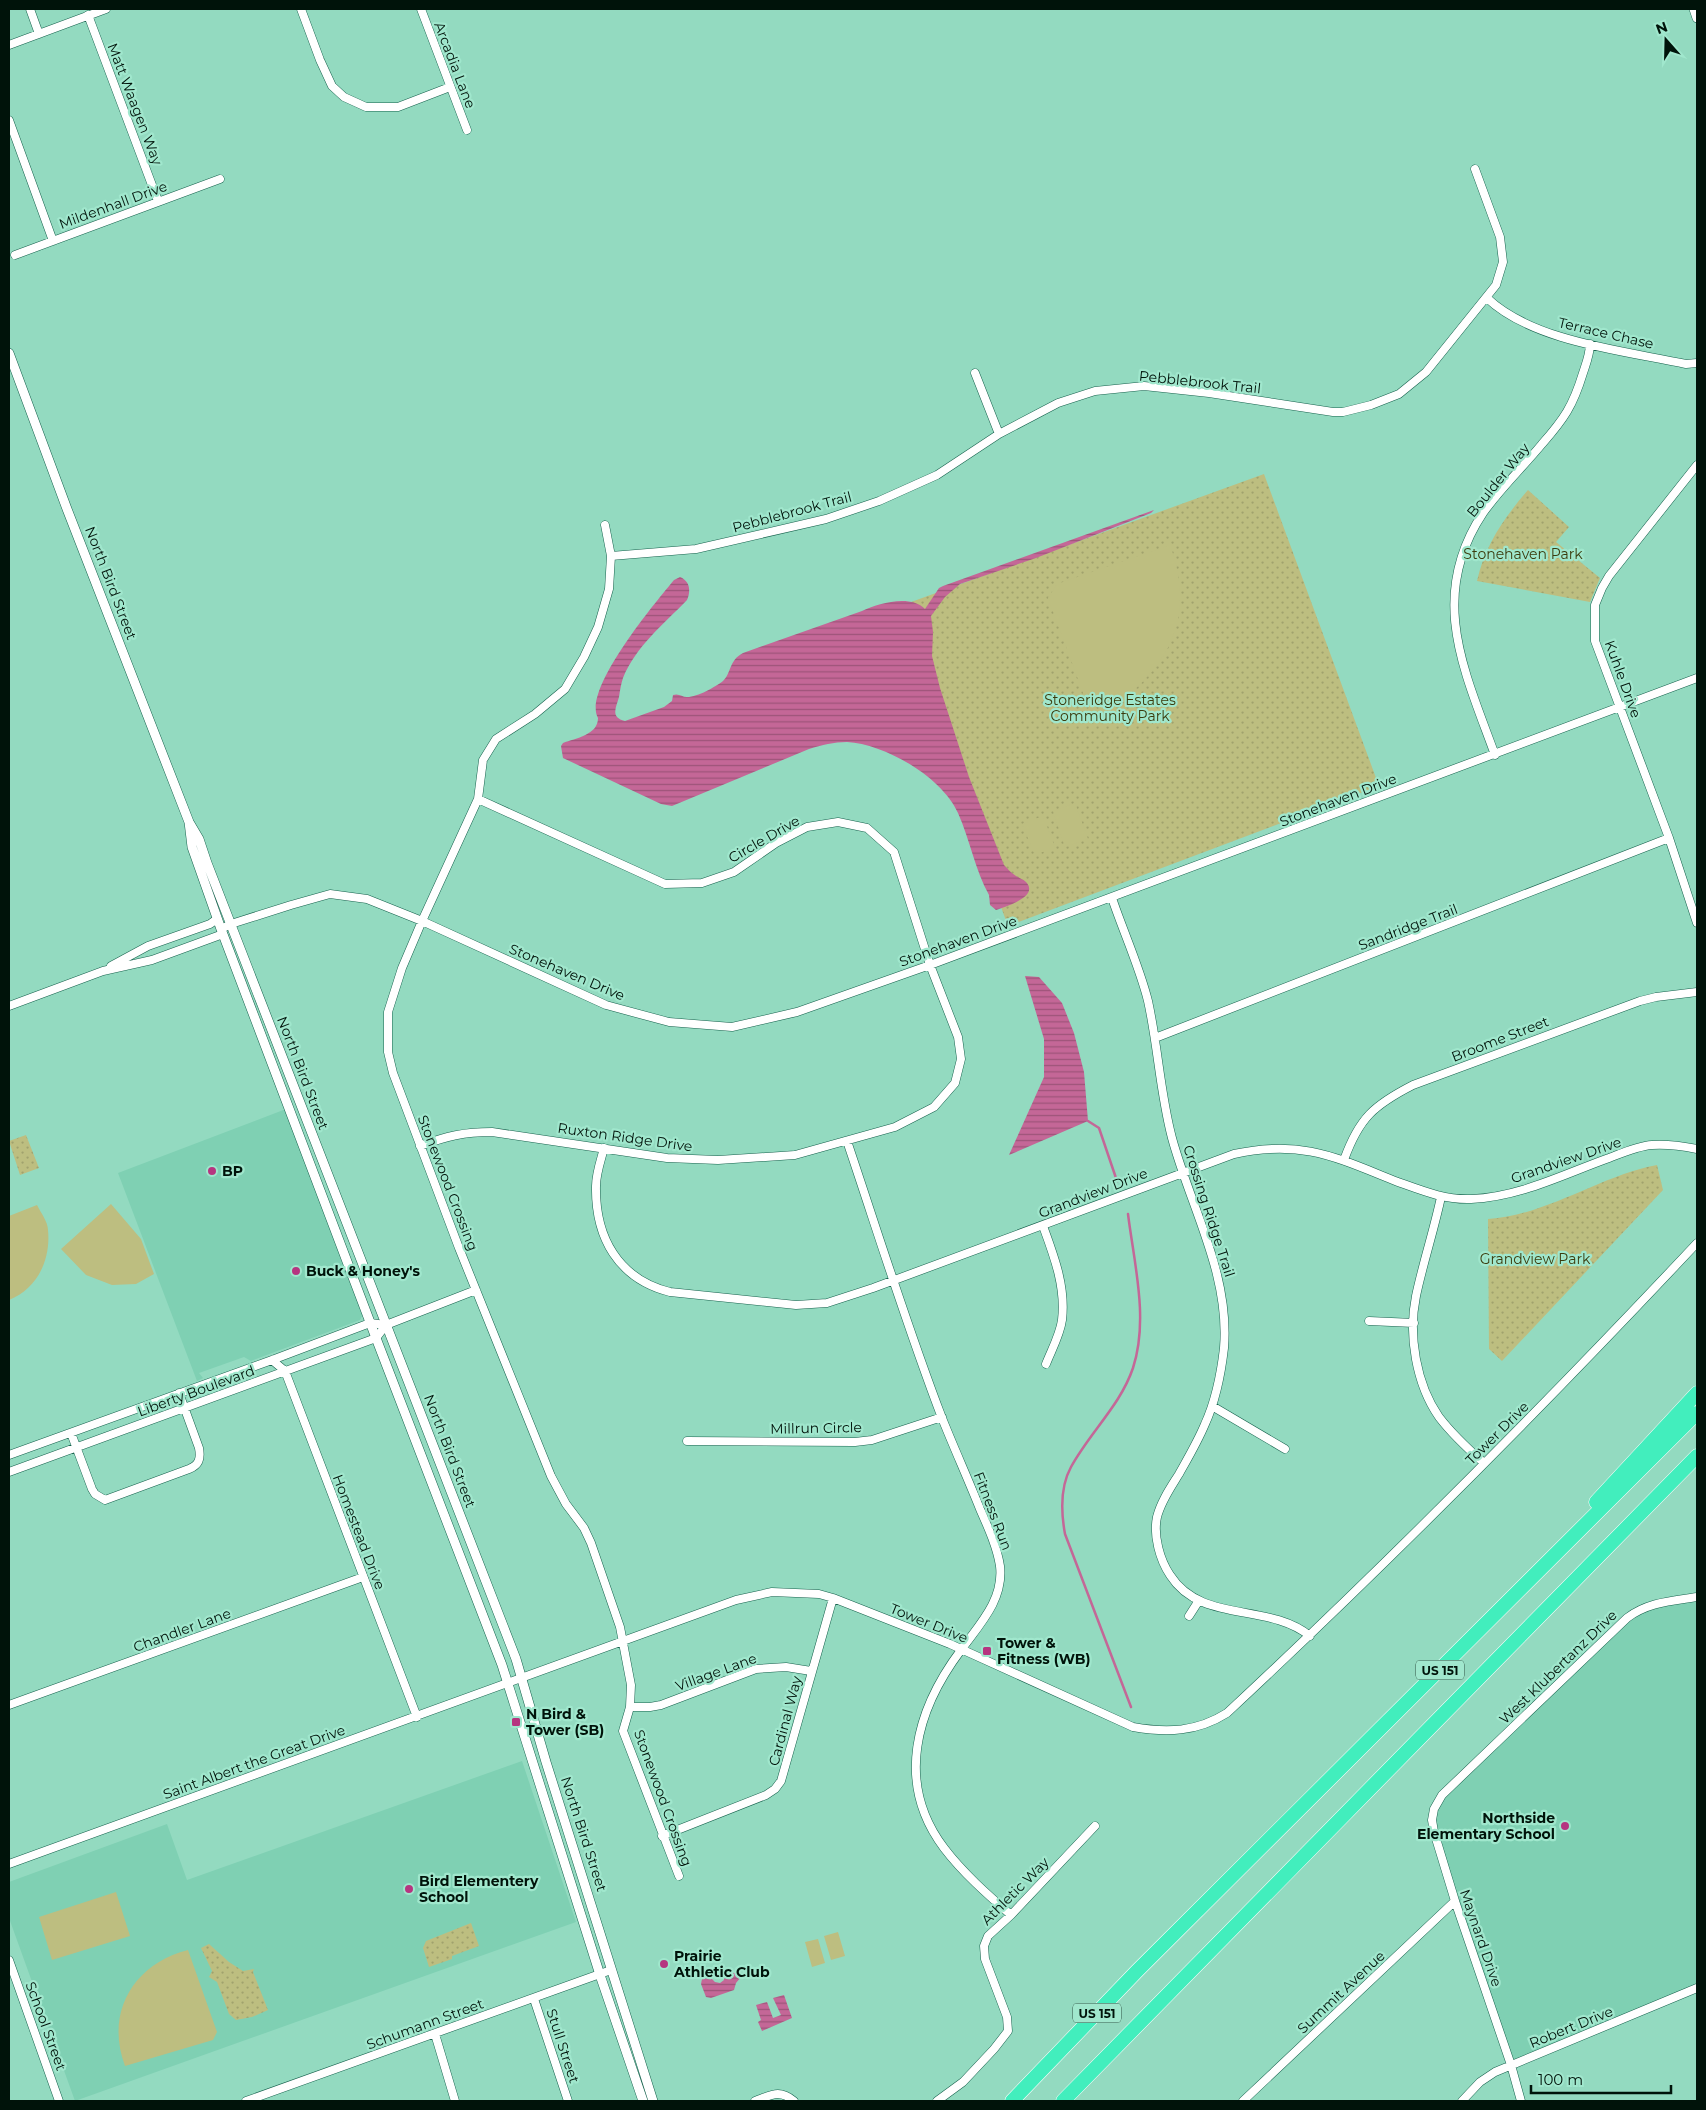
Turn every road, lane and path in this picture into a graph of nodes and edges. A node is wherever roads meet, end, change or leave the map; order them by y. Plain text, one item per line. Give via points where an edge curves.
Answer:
1 (30, 9) edge
2 (106, 9) edge
3 (302, 9) edge
4 (421, 9) edge
5 (1694, 9) edge
6 (88, 15) junction
7 (1697, 18) edge
8 (39, 34) junction
9 (9, 45) edge
10 (450, 87) junction
11 (9, 120) edge
12 (467, 130) dead end
13 (1475, 169) dead end
14 (220, 179) dead end
15 (158, 201) junction
16 (53, 241) junction
17 (15, 255) dead end
18 (1487, 298) junction
19 (1590, 344) junction
20 (9, 352) edge
21 (1697, 364) edge
22 (976, 373) dead end
23 (999, 434) junction
24 (1697, 465) edge
25 (605, 525) dead end
26 (611, 556) junction
27 (1697, 678) edge
28 (1619, 708) junction
29 (1495, 755) junction
30 (478, 799) junction
31 (189, 822) junction
32 (1669, 838) junction
33 (1112, 898) junction
34 (217, 919) junction
35 (422, 920) junction
36 (231, 924) junction
37 (1697, 924) edge
38 (222, 931) junction
39 (930, 965) junction
40 (103, 971) junction
41 (1697, 992) edge
42 (9, 1006) edge
43 (1155, 1038) junction
44 (847, 1140) junction
45 (420, 1146) junction
46 (604, 1148) junction
47 (1697, 1149) edge
48 (1344, 1160) junction
49 (1183, 1173) junction
50 (1441, 1197) junction
51 (1043, 1226) junction
52 (1697, 1243) edge
53 (894, 1281) junction
54 (476, 1290) junction
55 (1369, 1321) dead end
56 (370, 1323) junction
57 (1414, 1323) junction
58 (386, 1325) junction
59 (376, 1338) junction
60 (272, 1360) junction
61 (1046, 1364) dead end
62 (286, 1371) junction
63 (1697, 1393) edge
64 (179, 1394) junction
65 (1212, 1406) junction
66 (185, 1409) junction
67 (1697, 1413) edge
68 (942, 1417) junction
69 (71, 1433) junction
70 (687, 1440) dead end
71 (76, 1448) junction
72 (1286, 1449) dead end
73 (9, 1455) edge
74 (1697, 1456) edge
75 (1484, 1464) junction
76 (1697, 1464) edge
77 (9, 1472) edge
78 (1608, 1548) junction
79 (362, 1577) junction
80 (1697, 1597) edge
81 (833, 1598) junction
82 (1198, 1602) junction
83 (1500, 1610) junction
84 (1189, 1616) dead end
85 (1310, 1636) junction
86 (623, 1641) junction
87 (961, 1649) junction
88 (811, 1671) junction
89 (522, 1678) junction
90 (508, 1683) junction
91 (9, 1705) edge
92 (630, 1707) junction
93 (417, 1716) junction
94 (1451, 1786) joint
95 (1095, 1826) dead end
96 (662, 1836) junction
97 (9, 1864) edge
98 (678, 1876) dead end
99 (1455, 1901) junction
100 (1012, 1915) junction
101 (9, 1960) edge
102 (611, 1970) junction
103 (600, 1975) junction
104 (1697, 1988) edge
105 (534, 1998) junction
106 (435, 2034) junction
107 (1511, 2065) junction
108 (59, 2101) edge
109 (246, 2101) edge
110 (456, 2101) edge
111 (568, 2101) edge
112 (643, 2101) edge
113 (653, 2101) edge
114 (755, 2101) edge
115 (794, 2101) edge
116 (937, 2101) edge
117 (1012, 2101) edge
118 (1064, 2101) edge
119 (1243, 2101) edge
120 (1462, 2101) edge
121 (1521, 2101) edge

1 - 8 street
2 - 6 street
3 - 10 street via 332,86 344,97 366,107 398,107
4 - 10 street, Arcadia Lane
5 - 7 street
6 - 8 street
6 - 15 street, Matt Waagen Way
8 - 9 street
10 - 12 street, Arcadia Lane
11 - 16 street
13 - 18 street, Pebblebrook Trail via 1500,237 1503,262 1496,285
14 - 15 street, Mildenhall Drive
15 - 16 street, Mildenhall Drive
16 - 17 street, Mildenhall Drive
18 - 19 street, Terrace Chase via 1511,317 1566,339
18 - 23 street, Pebblebrook Trail via 1426,372 1399,394 1371,405 1333,412 1144,386 1095,391 1058,403
19 - 21 street, Terrace Chase
19 - 29 street, Boulder Way via 1576,398 1565,418 1483,514 1462,557 1454,603 1456,636
20 - 31 street, North Bird Street
22 - 23 street
23 - 26 street, Pebblebrook Trail via 937,475 879,501 826,519 696,549
24 - 28 street, Kuhle Drive via 1609,576 1598,598 1595,642
25 - 26 street, Stonewood Crossing
26 - 30 street, Stonewood Crossing via 609,589 598,627 584,657 565,689 535,714 496,739 483,760
27 - 28 street, Stonehaven Drive
28 - 29 street, Stonehaven Drive
28 - 32 street, Kuhle Drive
29 - 33 street, Stonehaven Drive
30 - 35 street, Stonewood Crossing
30 - 39 street, Circle Drive via 665,884 702,883 734,872 806,827 838,822 867,828 894,852
31 - 34 street, North Bird Street via 192,847
31 - 36 street, North Bird Street via 199,838
32 - 37 street, Kuhle Drive
32 - 43 street, Sandridge Trail
33 - 39 street, Stonehaven Drive
33 - 43 street, Crossing Ridge Trail via 1147,999
34 - 38 street, North Bird Street
34 - 40 street, Stonehaven Drive via 148,946
35 - 36 street, Stonehaven Drive via 367,899 330,894
35 - 39 street, Stonehaven Drive via 606,1005 669,1022 732,1027 797,1012
35 - 45 street, Stonewood Crossing via 388,1012 388,1052 393,1073
36 - 38 street, Stonehaven Drive
36 - 58 street, North Bird Street
38 - 40 street, Stonehaven Drive via 152,960
38 - 56 street, North Bird Street
39 - 44 street, Ruxton Ridge Drive via 958,1038 961,1059 955,1083 934,1107 895,1127
40 - 42 street, Stonehaven Drive
41 - 48 street, Broome Street via 1640,1001 1413,1085 1383,1101 1367,1116 1355,1132
43 - 49 street, Crossing Ridge Trail via 1165,1110
44 - 46 street, Ruxton Ridge Drive via 795,1156 718,1160 667,1158
44 - 53 street, Fitness Run
45 - 46 street, Ruxton Ridge Drive via 448,1135 492,1132
45 - 54 street, Stonewood Crossing
46 - 53 street, Grandview Drive via 596,1184 598,1218 608,1247 625,1269 652,1288 796,1305 827,1303
47 - 50 street, Grandview Drive via 1651,1145 1529,1188 1472,1199
48 - 49 street, Grandview Drive via 1301,1149 1256,1149
48 - 50 street, Grandview Drive
49 - 51 street, Grandview Drive
49 - 65 street, Crossing Ridge Trail via 1221,1288 1224,1346
50 - 57 street via 1416,1298
51 - 53 street, Grandview Drive
51 - 61 street via 1057,1265 1063,1303 1062,1322
52 - 75 street, Tower Drive
53 - 68 street, Fitness Run
54 - 58 street, Liberty Boulevard
54 - 86 street, Stonewood Crossing via 551,1476 591,1543
55 - 57 street
56 - 58 street, Liberty Boulevard
56 - 59 street, North Bird Street
56 - 60 street, Liberty Boulevard
57 - 75 street via 1415,1353 1432,1404 1453,1433
58 - 59 street
58 - 89 street, North Bird Street
59 - 62 street, Liberty Boulevard
59 - 90 street, North Bird Street
60 - 62 street
60 - 64 street, Liberty Boulevard
62 - 66 street, Liberty Boulevard
62 - 79 street, Homestead Drive
63 - 83 highway via 1566,1533
64 - 66 street
64 - 69 street, Liberty Boulevard
65 - 72 street
65 - 82 street, Crossing Ridge Trail via 1190,1455 1164,1498 1157,1518 1159,1548 1166,1567 1176,1583
66 - 71 street, Liberty Boulevard
66 - 71 street via 199,1448 201,1457 198,1462 188,1469 105,1500 92,1489
67 - 83 highway, US 151
68 - 70 street, Millrun Circle via 872,1440 855,1442
68 - 87 street, Fitness Run via 988,1528 1000,1567 994,1601
69 - 71 street
69 - 73 street, Liberty Boulevard
71 - 77 street, Liberty Boulevard
74 - 78 highway, US 151
75 - 85 street, Tower Drive
76 - 78 highway
78 - 118 highway, US 151
79 - 91 street, Chandler Lane
79 - 93 street, Homestead Drive
80 - 94 street, West Klubertanz Drive via 1660,1602 1635,1612
81 - 86 street, Tower Drive via 791,1592 754,1595
81 - 87 street, Tower Drive
81 - 88 street, Cardinal Way
82 - 84 street
82 - 85 street via 1280,1619 1298,1626
83 - 117 highway, US 151 via 1137,1971
85 - 87 street, Tower Drive via 1227,1714 1196,1728 1176,1731 1133,1727
86 - 89 street, Tower Drive
86 - 92 street, Stonewood Crossing via 630,1673
87 - 100 street, Fitness Run via 920,1726 915,1764 920,1801 944,1848
88 - 92 street, Village Lane via 786,1667 756,1669 661,1705
88 - 96 street, Cardinal Way via 781,1781 776,1789 766,1796
89 - 90 street, Tower Drive
89 - 102 street, North Bird Street
90 - 93 street, Saint Albert the Great Drive
90 - 103 street, North Bird Street
92 - 96 street, Stonewood Crossing via 623,1731
93 - 97 street, Saint Albert the Great Drive
94 - 99 street, Maynard Drive via 1437,1801 1432,1820
95 - 100 street, Athletic Way
96 - 98 street, Stonewood Crossing
99 - 107 street, Maynard Drive
99 - 119 street, Summit Avenue
100 - 116 street, Athletic Way via 988,1936 984,1946 988,1970 1008,2017 1006,2035 963,2082
101 - 108 street, School Street
102 - 103 street, Schumann Street
102 - 113 street, North Bird Street
103 - 105 street, Schumann Street
103 - 112 street, North Bird Street
104 - 107 street, Robert Drive
105 - 106 street, Schumann Street
105 - 111 street, Stull Street
106 - 109 street, Schumann Street
106 - 110 street
107 - 120 street, Robert Drive via 1480,2082
107 - 121 street, Maynard Drive
114 - 115 street via 780,2094

